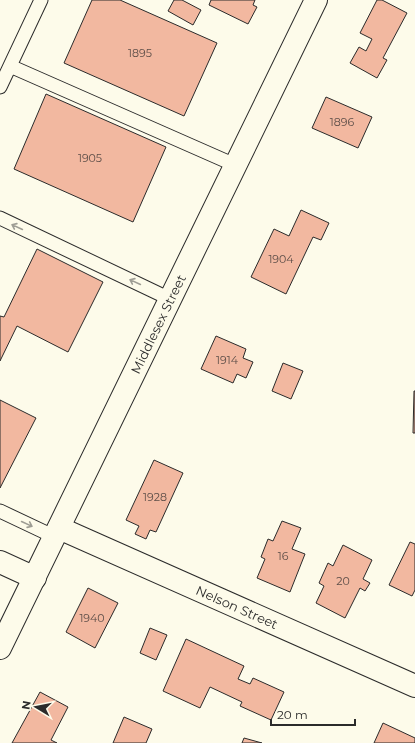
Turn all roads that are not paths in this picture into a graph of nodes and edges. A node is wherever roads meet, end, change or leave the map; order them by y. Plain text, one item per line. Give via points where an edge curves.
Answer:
1 (41, 0) edge
2 (316, 0) edge
3 (10, 66) junction
4 (0, 87) edge
5 (235, 165) junction
6 (0, 218) edge
7 (170, 299) junction
8 (0, 511) edge
9 (57, 532) junction
10 (0, 562) edge
11 (34, 578) junction
12 (0, 648) edge
13 (415, 686) edge

1 - 3 lane
2 - 5 main road, Middlesex Street
3 - 4 lane
3 - 5 lane
5 - 7 main road, Middlesex Street
7 -> 6 lane
7 - 9 main road, Middlesex Street
8 -> 9 lane
9 - 11 main road, Middlesex Street
9 - 13 main road, Nelson Street
10 - 11 main road
11 - 12 main road, Middlesex Street

